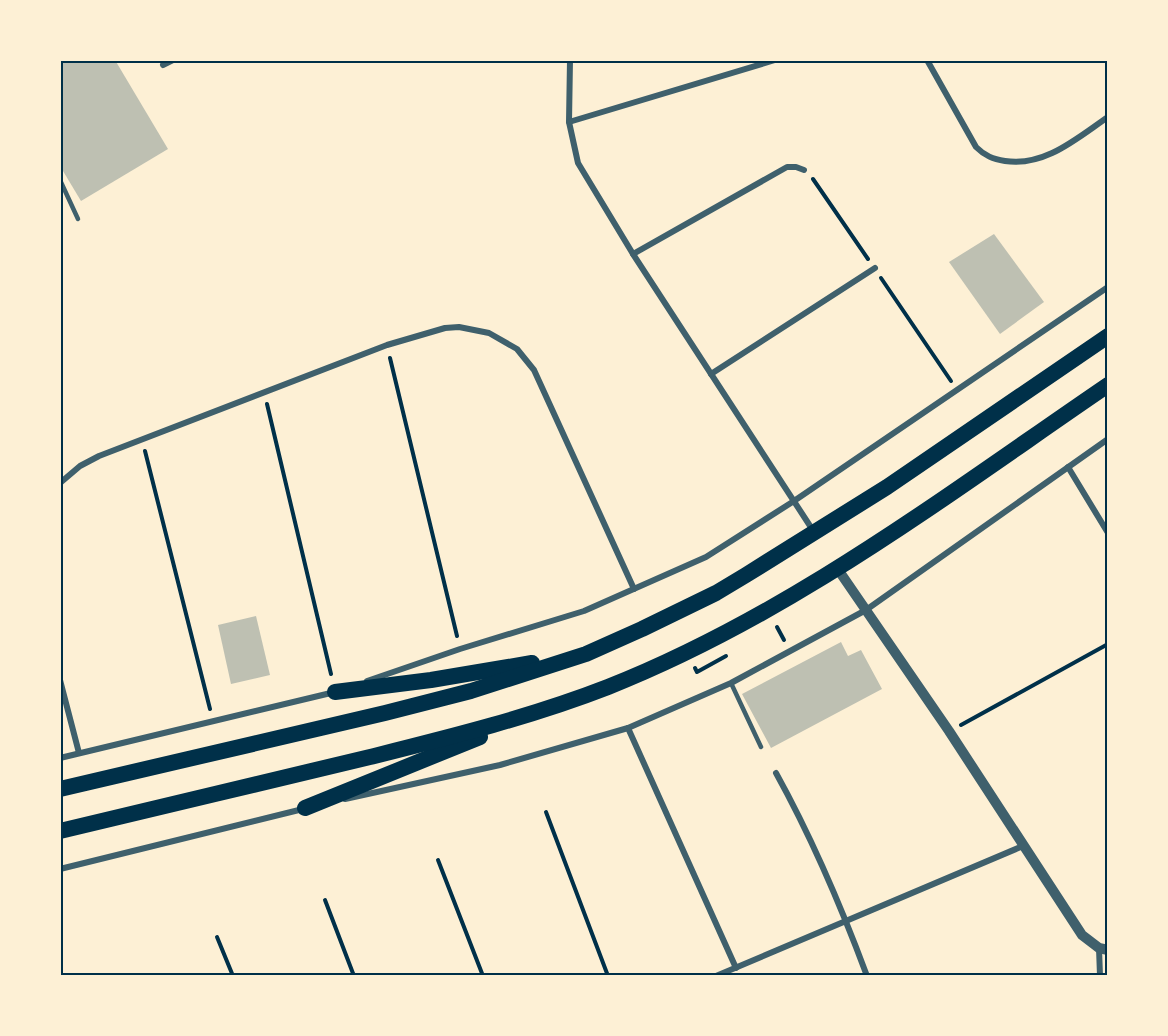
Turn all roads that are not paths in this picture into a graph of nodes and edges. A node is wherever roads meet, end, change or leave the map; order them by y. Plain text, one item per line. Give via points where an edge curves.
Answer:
1 (173, 60) edge
2 (570, 60) edge
3 (775, 60) edge
4 (927, 60) edge
5 (163, 65) dead end
6 (1108, 117) edge
7 (569, 122) junction
8 (804, 170) dead end
9 (60, 180) edge
10 (78, 219) dead end
11 (633, 254) junction
12 (875, 268) dead end
13 (1108, 287) edge
14 (1108, 336) edge
15 (711, 374) junction
16 (1108, 385) edge
17 (1108, 439) edge
18 (1068, 467) junction
19 (60, 483) edge
20 (794, 501) junction
21 (814, 533) junction
22 (1108, 533) edge
23 (837, 568) junction
24 (634, 589) junction
25 (866, 609) junction
26 (586, 654) junction
27 (60, 680) edge
28 (730, 683) junction
29 (335, 692) junction
30 (554, 707) junction
31 (628, 728) junction
32 (761, 747) dead end
33 (79, 753) junction
34 (60, 758) edge
35 (776, 773) dead end
36 (60, 789) edge
37 (305, 808) junction
38 (60, 831) edge
39 (1023, 846) junction
40 (60, 869) edge
41 (846, 920) junction
42 (1104, 949) edge
43 (736, 968) junction
44 (717, 976) edge
45 (867, 976) edge
46 (1100, 976) edge

1 - 5 street
2 - 7 street
3 - 7 street
4 - 6 street via 976,147 985,156 1024,162 1044,156
7 - 11 street via 578,163
8 - 11 street via 787,167
9 - 10 lane
11 - 15 street
12 - 15 street
13 - 20 street
14 - 21 highway
15 - 20 street
16 - 23 highway
17 - 18 street
18 - 22 street
18 - 25 street
19 - 24 street via 80,466 142,439 387,345 459,327 505,340 534,370
20 - 21 street
20 - 24 street via 706,557
21 - 26 highway via 716,593
23 - 25 street
23 - 30 highway via 692,650
24 - 29 street via 584,611
25 - 28 street
25 - 39 street
26 - 29 highway
26 - 36 highway via 471,691
27 - 33 street
28 - 31 street
28 - 32 lane
29 - 33 street
30 - 37 highway
30 - 38 highway via 423,744
31 - 37 street via 500,765
31 - 43 street
33 - 34 street
35 - 41 street
37 - 40 street
39 - 41 street
39 - 42 street via 1082,935
41 - 43 street
41 - 45 street
42 - 46 street
43 - 44 street

